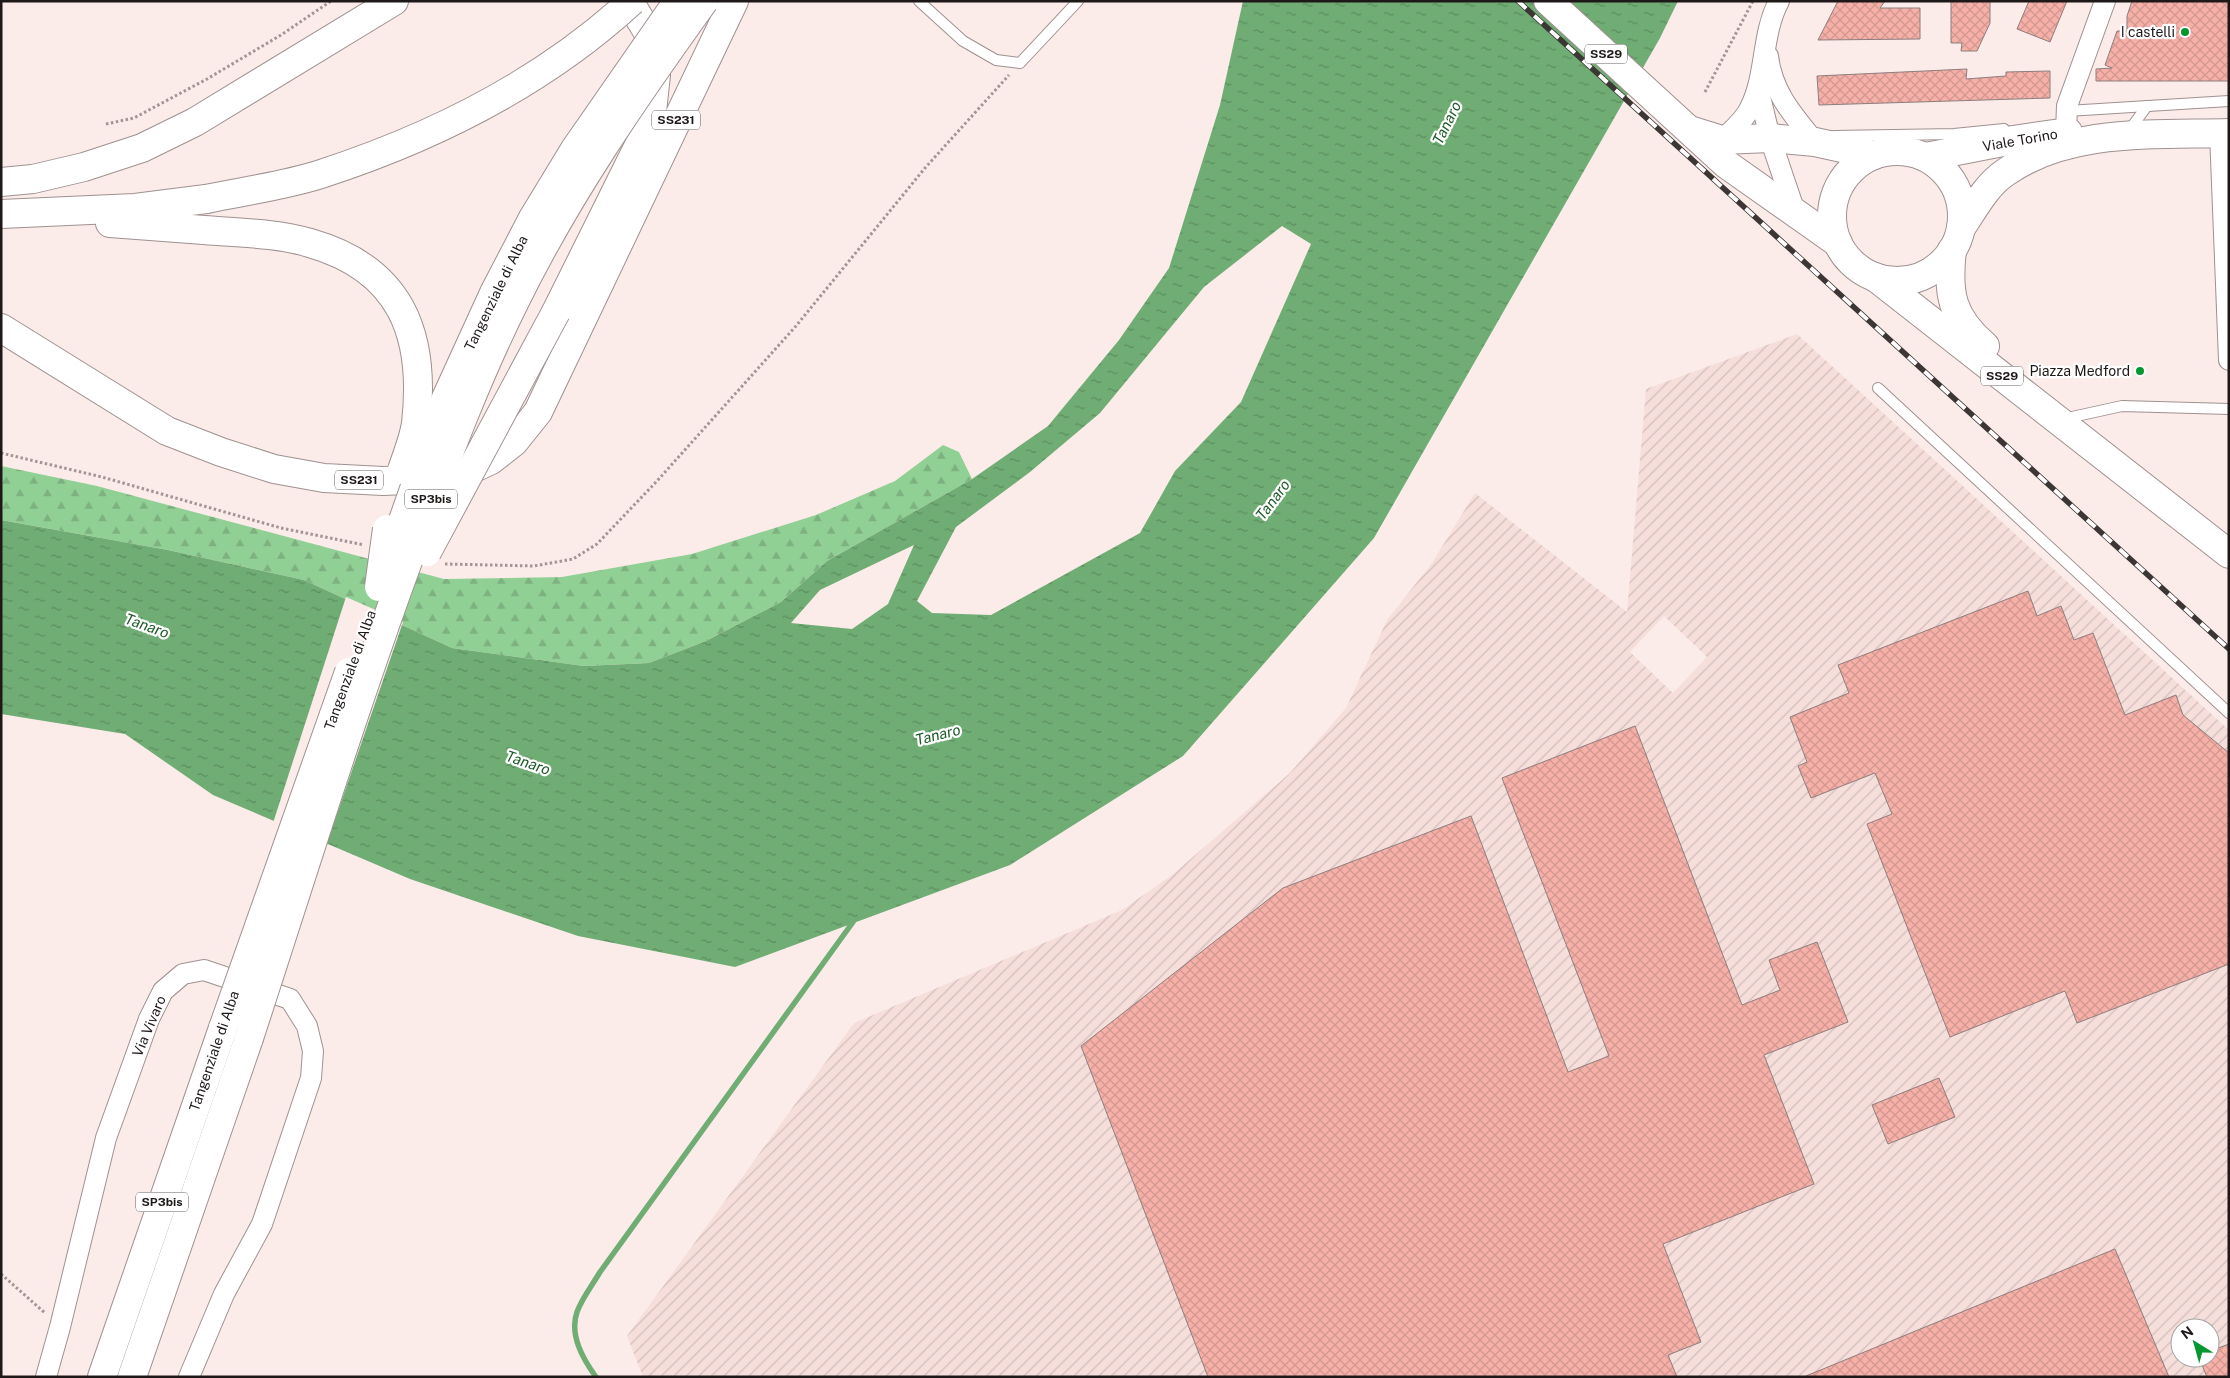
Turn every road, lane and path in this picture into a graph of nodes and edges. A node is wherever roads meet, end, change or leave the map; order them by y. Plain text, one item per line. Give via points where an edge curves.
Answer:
1 (331, 1) edge
2 (394, 1) edge
3 (630, 1) edge
4 (678, 1) edge
5 (704, 1) edge
6 (734, 1) edge
7 (919, 1) edge
8 (1078, 1) edge
9 (1548, 1) edge
10 (1753, 1) edge
11 (1780, 1) edge
12 (2104, 1) edge
13 (1766, 37) junction
14 (1758, 88) junction
15 (1705, 92) dead end
16 (2229, 101) edge
17 (2147, 106) junction
18 (2066, 121) junction
19 (106, 124) dead end
20 (1687, 129) junction
21 (2225, 133) edge
22 (2120, 136) junction
23 (1770, 138) junction
24 (1722, 140) junction
25 (1815, 142) junction
26 (1874, 155) junction
27 (1926, 157) junction
28 (1, 182) edge
29 (1795, 212) junction
30 (1, 215) edge
31 (1957, 239) junction
32 (1838, 243) junction
33 (1875, 277) junction
34 (1, 328) edge
35 (2229, 360) edge
36 (1878, 388) dead end
37 (2229, 409) edge
38 (2072, 417) junction
39 (2128, 476) junction
40 (2229, 554) edge
41 (379, 587) junction
42 (378, 641) junction
43 (2229, 713) edge
44 (1, 1274) edge
45 (60, 1327) junction
46 (46, 1377) edge
47 (102, 1377) edge
48 (132, 1377) edge
49 (189, 1377) edge

1 - 19 path via 207,79 134,118
2 - 28 main road via 195,122 142,148 33,180
3 - 30 main road, bridge via 610,21 518,86 477,110 434,132 320,174 206,199 135,208
3 - 42 main road, bridge via 652,39 656,75 650,121 556,312
4 - 41 main road, Tangenziale di Alba / SP3bis, bridge via 575,149 533,218 498,285 446,398
5 - 42 main road, Tangenziale di Alba / SP3bis, bridge via 594,161 515,300 465,410
6 - 34 main road, SS231 via 538,412 514,442 491,460 453,478 383,482 324,478 274,468 221,452 167,431
7 - 8 lane via 963,41 996,60 1020,63
9 - 20 main road, SS29
10 - 15 path
11 - 13 street via 1773,12
12 - 18 street
13 - 14 street
13 - 25 street via 1773,82 1783,102
14 - 23 street
14 - 24 street via 1743,120
16 - 17 lane
17 - 18 lane
17 - 22 lane
18 - 22 main road, Viale Torino
18 - 25 lane via 1954,134 1838,135
18 - 27 main road, Viale Torino via 2013,140
20 - 24 main road, SS29
20 - 29 main road, SS29 via 1726,164
21 - 22 main road, Viale Torino
21 - 35 street
22 - 31 main road, Viale Torino via 2059,147 2032,156 2005,172 1988,189
23 - 24 main road, SS29
23 - 25 main road, SS29
23 - 29 street
25 - 26 main road, SS29
26 - 27 main road via 1901,151
26 - 32 main road via 1847,174 1836,192 1833,226
27 - 31 main road via 1940,166 1954,182 1962,204
29 - 32 main road, SS29
30 - 41 main road, bridge via 277,236 334,252 360,265 383,283 400,306 412,333 418,377 416,424 389,514
31 - 33 main road via 1935,268 1914,278
31 - 38 main road via 1950,291 1959,319 1978,340
32 - 33 main road via 1848,258
33 - 39 main road, SS29
36 - 43 lane
37 - 38 lane via 2122,406
38 - 39 main road
39 - 40 main road, SS29
41 - 47 main road, Tangenziale di Alba / SP3bis, bridge
42 - 48 main road, Tangenziale di Alba / SP3bis, bridge via 249,1038
44 - 45 path
45 - 46 street, Via Vivaro
45 - 49 street, Via Vivaro via 106,1138 149,1019 163,991 183,974 204,970 290,1000 307,1026 313,1051 311,1078 262,1224 224,1294

